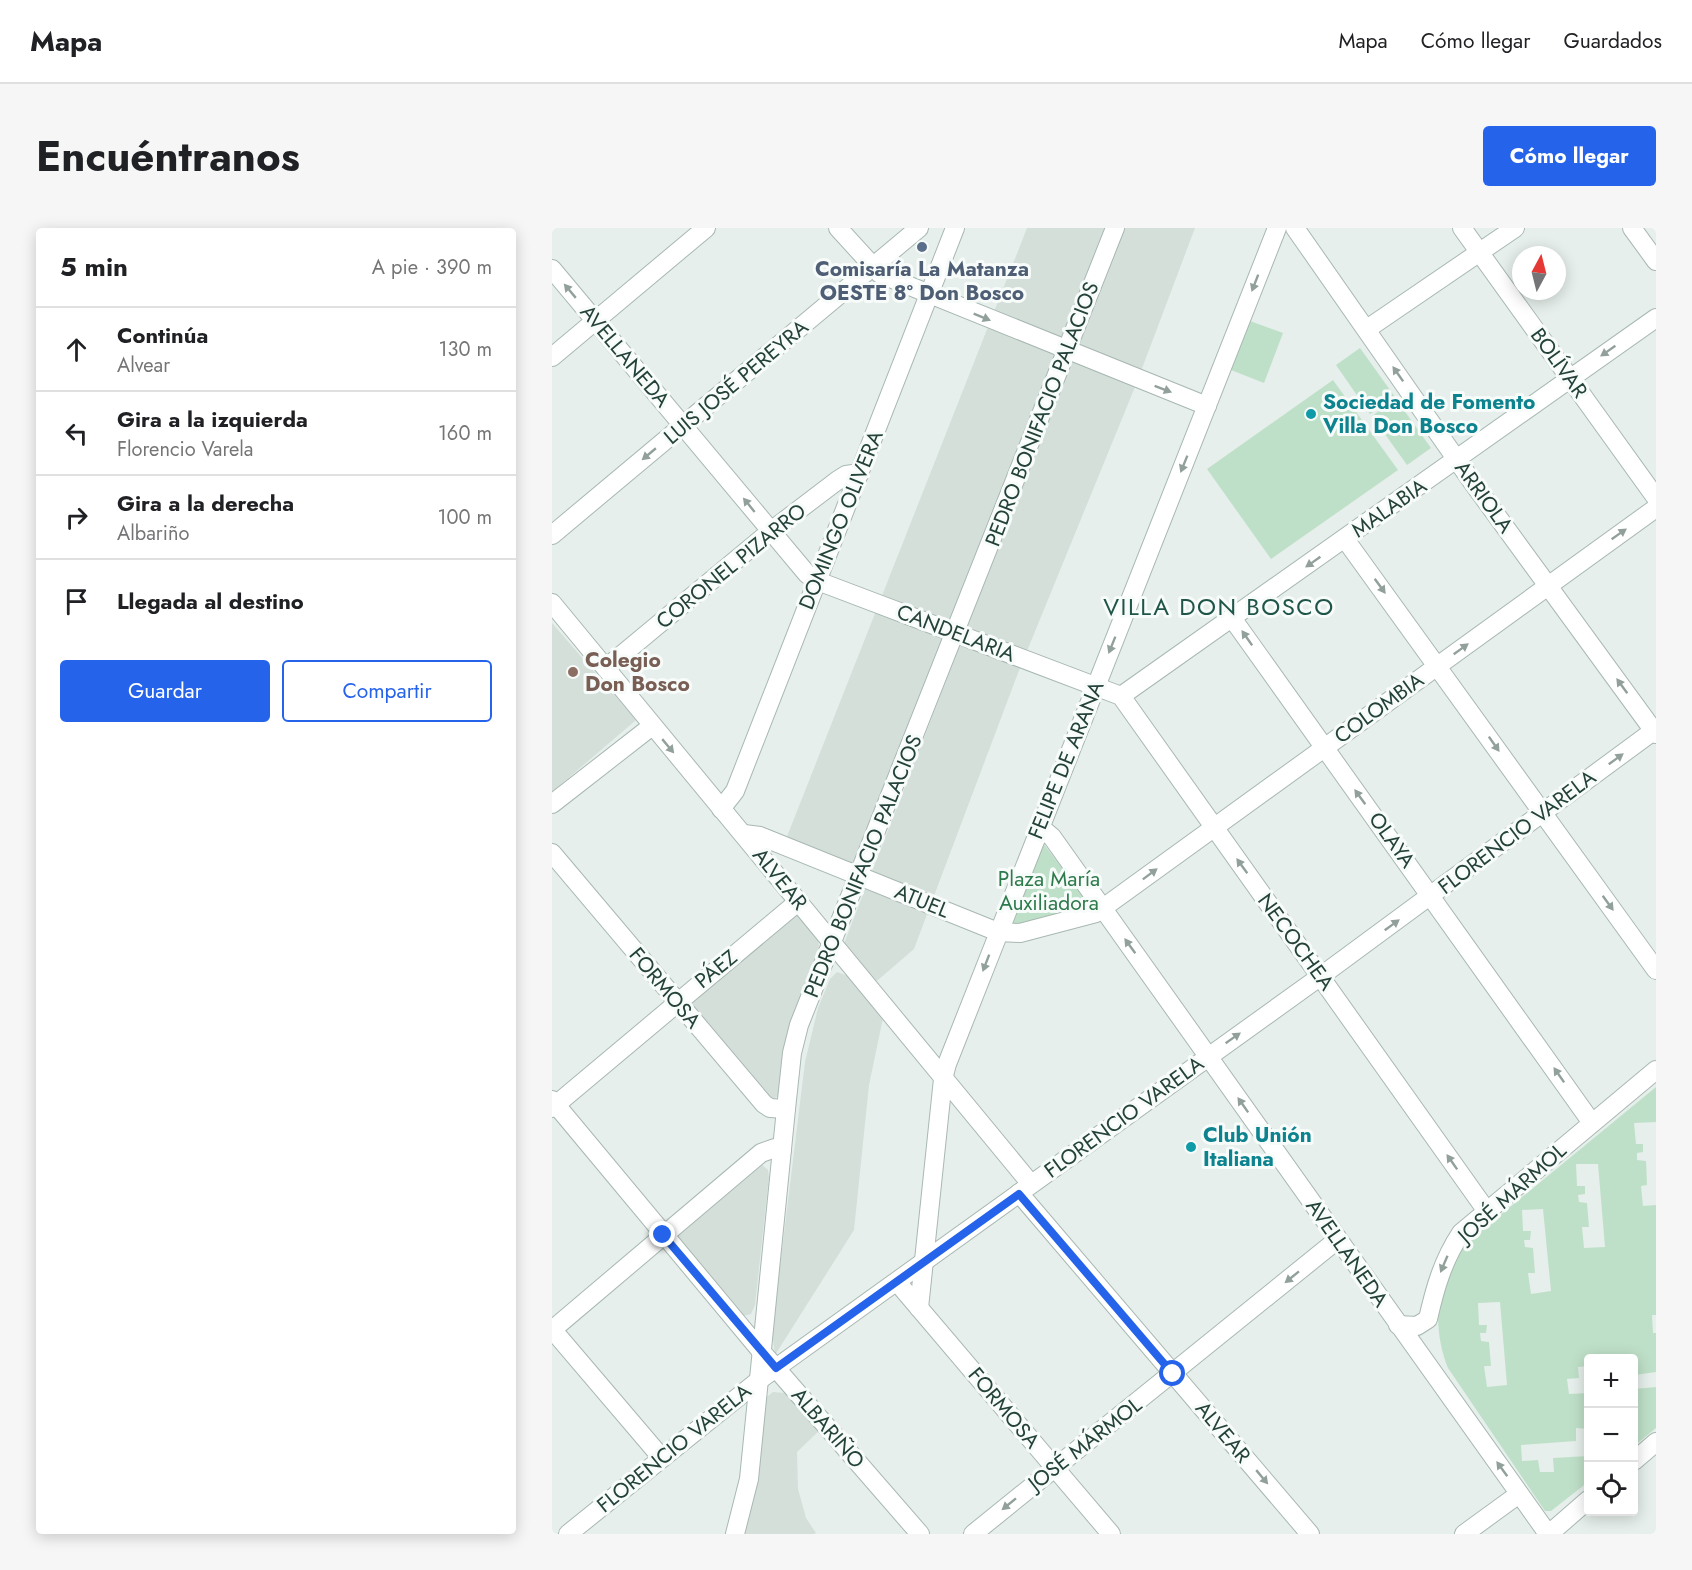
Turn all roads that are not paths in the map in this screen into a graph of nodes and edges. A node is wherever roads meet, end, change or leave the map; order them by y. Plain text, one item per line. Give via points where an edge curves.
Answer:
1 (706, 228) edge
2 (838, 228) edge
3 (919, 228) edge
4 (955, 228) edge
5 (1115, 228) edge
6 (1277, 228) edge
7 (1295, 228) edge
8 (1462, 228) edge
9 (1515, 228) edge
10 (1632, 228) edge
11 (1480, 254) junction
12 (1656, 261) edge
13 (872, 267) junction
14 (552, 269) edge
15 (930, 296) junction
16 (1656, 318) edge
17 (595, 321) junction
18 (1367, 329) junction
19 (1066, 351) junction
20 (552, 357) edge
21 (1570, 378) junction
22 (1207, 406) junction
23 (684, 426) junction
24 (1457, 460) junction
25 (860, 473) junction
26 (1656, 498) edge
27 (1656, 508) edge
28 (771, 531) junction
29 (552, 535) edge
30 (1345, 539) junction
31 (815, 580) junction
32 (1548, 585) junction
33 (552, 603) edge
34 (1232, 618) junction
35 (956, 633) junction
36 (1438, 666) junction
37 (606, 668) junction
38 (1096, 687) junction
39 (1121, 696) junction
40 (652, 726) junction
41 (1655, 731) edge
42 (1324, 747) junction
43 (552, 804) edge
44 (721, 809) junction
45 (1543, 813) junction
46 (1040, 826) junction
47 (1213, 826) junction
48 (744, 834) junction
49 (552, 853) edge
50 (859, 876) junction
51 (1432, 895) junction
52 (799, 901) junction
53 (1103, 909) junction
54 (998, 932) junction
55 (832, 942) junction
56 (1656, 970) edge
57 (1321, 976) junction
58 (677, 1001) junction
59 (1208, 1056) junction
60 (1656, 1070) edge
61 (944, 1079) junction
62 (553, 1104) edge
63 (786, 1109) junction
64 (1592, 1123) junction
65 (782, 1150) junction
66 (1025, 1189) junction
67 (1486, 1210) junction
68 (663, 1235) junction
69 (1337, 1240) junction
70 (924, 1263) junction
71 (897, 1282) junction
72 (919, 1308) junction
73 (1398, 1325) junction
74 (552, 1329) edge
75 (761, 1351) junction
76 (776, 1368) junction
77 (1173, 1374) junction
78 (758, 1381) junction
79 (1655, 1445) edge
80 (661, 1457) junction
81 (1638, 1458) edge
82 (1054, 1467) junction
83 (1519, 1494) junction
84 (1584, 1503) edge
85 (568, 1534) edge
86 (735, 1534) edge
87 (920, 1534) edge
88 (973, 1534) edge
89 (1111, 1534) edge
90 (1310, 1534) edge
91 (1464, 1534) edge
92 (1548, 1534) edge

1 - 17 street
2 - 13 street
3 - 13 street, LUIS JOSÉ PEREYRA
4 - 15 street, DOMINGO OLIVERA
5 - 19 street, PEDRO BONIFACIO PALACIOS
6 -> 22 street, FELIPE DE ARANA
7 - 18 street, ARRIOLA
8 - 11 street, BOLÍVAR
9 - 11 street
10 - 12 street
11 - 18 street
11 - 21 street, BOLÍVAR
13 - 15 street
13 - 23 street, LUIS JOSÉ PEREYRA
17 -> 14 street, AVELLANEDA
15 -> 19 street
15 - 25 street, DOMINGO OLIVERA
16 -> 21 street, MALABIA
17 - 20 street
17 - 23 street, AVELLANEDA
24 -> 18 street, ARRIOLA
19 -> 22 street
19 - 35 street, PEDRO BONIFACIO PALACIOS
21 - 24 street, MALABIA
21 - 26 street, BOLÍVAR
22 -> 38 street, FELIPE DE ARANA
28 -> 23 street, AVELLANEDA
23 -> 29 street, LUIS JOSÉ PEREYRA
24 - 30 street, MALABIA
24 - 32 street, ARRIOLA
25 - 28 street, CORONEL PIZARRO via 838,480
25 - 31 street, DOMINGO OLIVERA
32 -> 27 street, COLOMBIA
28 - 31 street, AVELLANEDA
28 - 37 street, CORONEL PIZARRO
30 -> 34 street, MALABIA
30 -> 36 street
31 - 35 street, CANDELARIA
31 - 44 street, DOMINGO OLIVERA via 735,791
36 -> 32 street, COLOMBIA
41 -> 32 street, ARRIOLA
33 - 37 street, ALVEAR
34 - 39 street, MALABIA
42 -> 34 street, OLAYA
35 - 38 street, CANDELARIA
35 - 50 street, PEDRO BONIFACIO PALACIOS
36 - 42 street, COLOMBIA
36 -> 45 street
37 - 40 street, ALVEAR
38 - 39 street
38 - 46 street, FELIPE DE ARANA
39 - 47 street, NECOCHEA
40 - 43 street
40 -> 44 street, ALVEAR
45 -> 41 street, FLORENCIO VARELA
42 - 47 street, COLOMBIA
51 -> 42 street, OLAYA
44 - 48 street, ALVEAR
45 - 51 street, FLORENCIO VARELA
45 -> 56 street
46 - 53 street, AVELLANEDA
46 - 54 street, FELIPE DE ARANA
53 -> 47 street, COLOMBIA
57 -> 47 street, NECOCHEA
48 - 50 street, ATUEL via 760,836
48 - 52 street, ALVEAR
49 - 58 street, FORMOSA
50 - 54 street, ATUEL
50 - 55 street, PEDRO BONIFACIO PALACIOS
57 -> 51 street, FLORENCIO VARELA
64 -> 51 street, OLAYA
52 - 55 street, ALVEAR
52 - 58 street, PÁEZ
53 - 54 street, ATUEL via 1020,933
59 -> 53 street, AVELLANEDA
54 -> 61 street, FELIPE DE ARANA
55 - 61 street, ALVEAR
55 - 63 street, PEDRO BONIFACIO PALACIOS via 799,1024
59 -> 57 street, FLORENCIO VARELA
67 -> 57 street, NECOCHEA
58 - 62 street, PÁEZ
58 - 63 street, FORMOSA via 764,1104
59 - 66 street, FLORENCIO VARELA
69 -> 59 street, AVELLANEDA
60 - 64 street, JOSÉ MÁRMOL
61 - 66 street, ALVEAR
61 - 70 street, FELIPE DE ARANA
62 - 68 street, ALBARIÑO
63 - 65 street, PEDRO BONIFACIO PALACIOS
64 - 67 street, JOSÉ MÁRMOL
65 - 68 street via 761,1153
65 - 75 street, PEDRO BONIFACIO PALACIOS
66 - 70 street, FLORENCIO VARELA
66 - 77 street, ALVEAR
67 -> 73 street, JOSÉ MÁRMOL via 1461,1233 1446,1258 1428,1319 1417,1326
68 - 74 street
68 - 75 street, ALBARIÑO
69 - 73 street, AVELLANEDA
69 -> 77 street, JOSÉ MÁRMOL
70 - 71 street, FLORENCIO VARELA
70 - 72 street, FELIPE DE ARANA
71 - 72 street, FORMOSA
71 - 76 street, FLORENCIO VARELA
72 - 82 street, FORMOSA
83 -> 73 street, AVELLANEDA
74 - 80 street
75 - 76 street, ALBARIÑO
75 - 78 street, PEDRO BONIFACIO PALACIOS
76 - 78 street, FLORENCIO VARELA
76 - 87 street, ALBARIÑO
77 - 82 street, JOSÉ MÁRMOL
77 -> 90 street, ALVEAR
78 - 80 street, FLORENCIO VARELA
78 - 86 street, PEDRO BONIFACIO PALACIOS via 748,1479
79 - 81 street
80 - 85 street, FLORENCIO VARELA
82 -> 88 street, JOSÉ MÁRMOL
82 - 89 street, FORMOSA
83 - 91 street
83 - 92 street, AVELLANEDA
84 - 92 street

